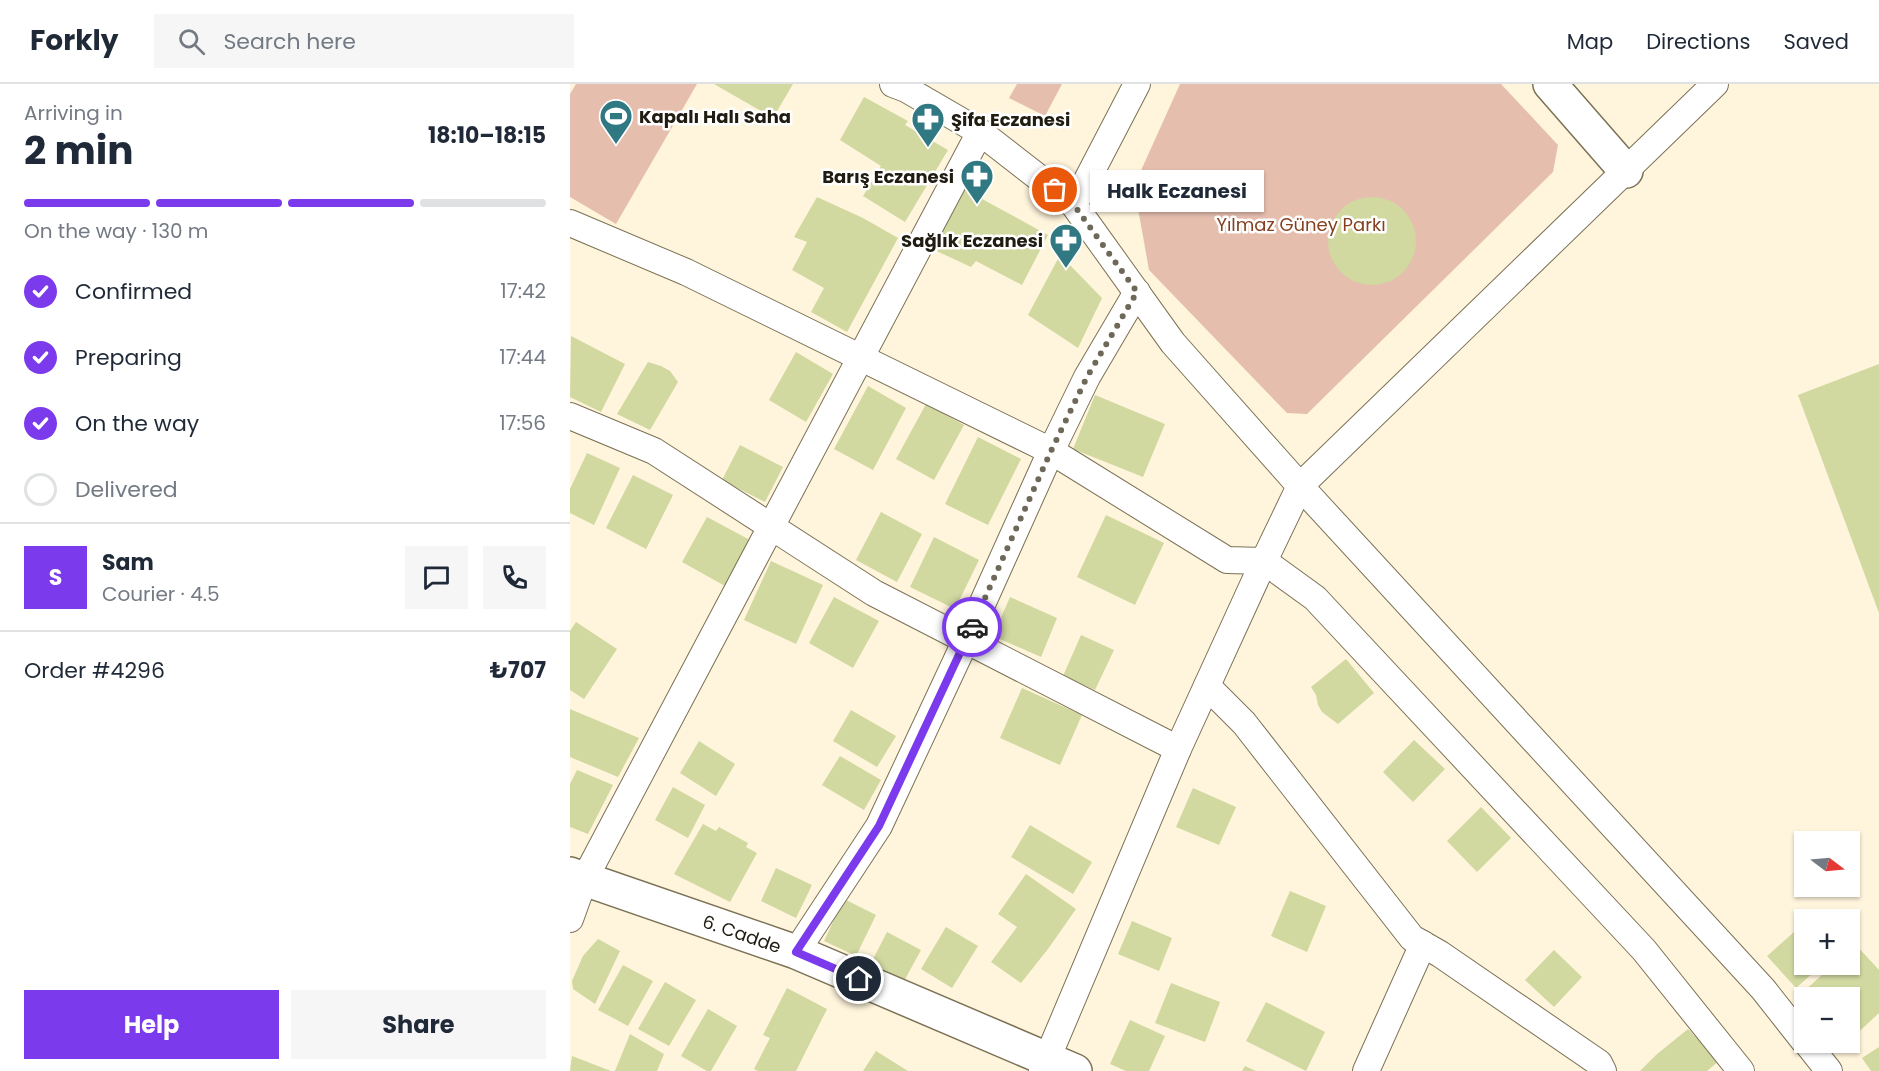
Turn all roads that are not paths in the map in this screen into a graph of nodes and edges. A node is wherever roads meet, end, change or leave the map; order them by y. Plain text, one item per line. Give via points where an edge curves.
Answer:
1 (893, 84) edge
2 (1137, 84) edge
3 (1550, 84) edge
4 (1715, 84) edge
5 (980, 132) junction
6 (1626, 171) junction
7 (1074, 205) junction
8 (570, 223) edge
9 (1137, 292) junction
10 (861, 359) junction
11 (570, 416) edge
12 (1051, 451) junction
13 (1300, 486) junction
14 (770, 526) junction
15 (1264, 561) junction
16 (966, 640) junction
17 (1207, 686) junction
18 (1178, 749) junction
19 (577, 877) edge
20 (570, 919) edge
21 (1423, 944) junction
22 (796, 952) junction
23 (1794, 1028) edge
24 (1814, 1053) edge
25 (1055, 1067) edge
26 (1366, 1071) edge
27 (1604, 1071) edge
28 (1741, 1071) edge
29 (1828, 1071) edge

1 - 5 street
2 - 7 street
3 - 6 street
4 - 6 street
5 - 7 street
5 - 10 street
6 - 13 street
7 - 9 street
8 - 10 street via 686,272
9 - 12 street via 1087,377
9 - 13 street via 1173,343
10 - 12 street
10 - 14 street
11 - 14 street via 654,451
12 - 15 street via 1227,560
12 - 16 street
13 - 15 street
13 - 23 street via 1763,989
14 - 16 street via 874,593
14 - 19 street
15 - 17 street
15 - 28 street via 1315,598 1644,950
16 - 18 street
16 - 22 street via 879,826
17 - 18 street
17 - 21 street via 1244,723 1378,897 1412,938
18 - 25 street
19 - 20 street
19 - 22 street, 6. Cadde
21 - 26 street
21 - 27 street via 1599,1063
22 - 25 street, 6. Cadde
24 - 29 street

